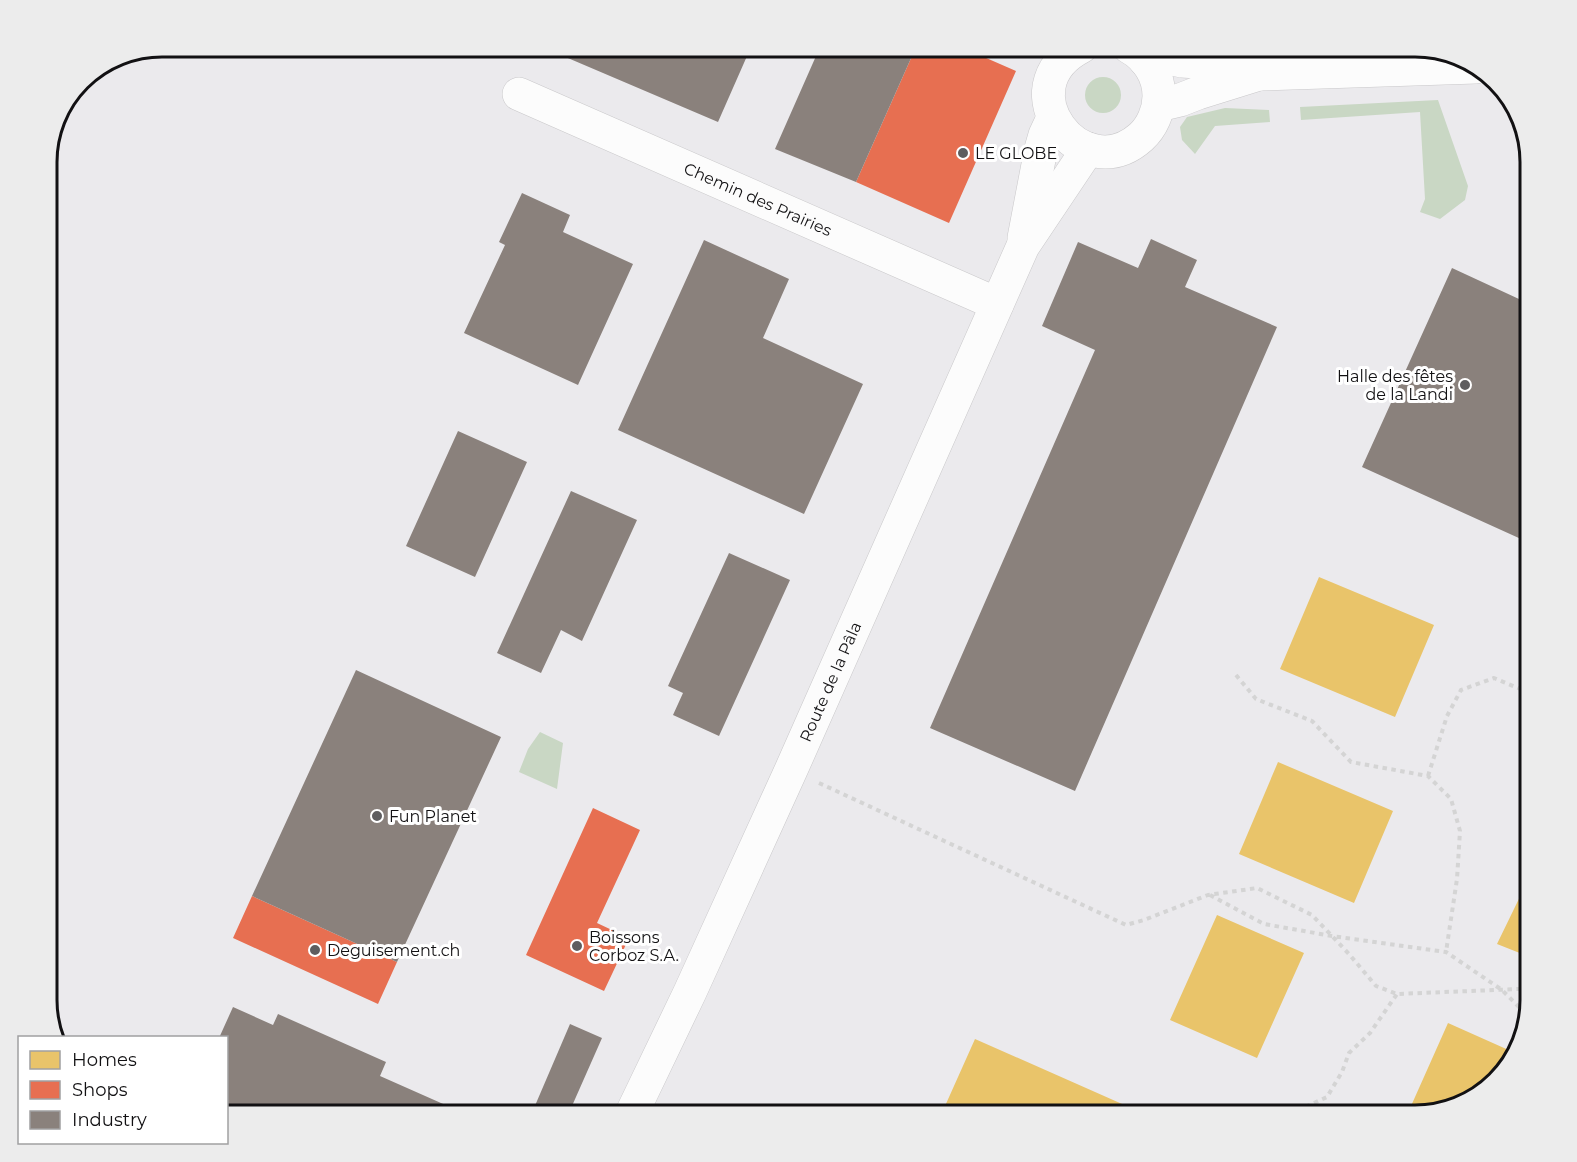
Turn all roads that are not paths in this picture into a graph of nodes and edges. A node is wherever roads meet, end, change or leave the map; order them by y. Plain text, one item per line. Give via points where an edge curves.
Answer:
1 (1065, 57) edge
2 (1139, 57) edge
3 (1162, 57) edge
4 (1461, 67) edge
5 (1261, 74) junction
6 (519, 94) dead end
7 (1159, 105) junction
8 (1053, 118) junction
9 (1088, 148) junction
10 (1023, 246) junction
11 (997, 304) junction
12 (636, 1105) edge

1 - 8 main road, Route de la Pâla via 1054,73 1048,94
2 - 7 main road via 1155,75
3 - 5 main road
4 - 5 main road
5 - 7 main road
6 - 11 main road, Chemin des Prairies
7 - 9 main road via 1146,132 1130,144 1112,150
8 - 9 main road via 1073,142
8 - 10 main road, Route de la Pâla via 1041,149
9 - 10 main road, Route de la Pâla
10 - 11 main road, Route de la Pâla
11 - 12 main road, Route de la Pâla via 791,770

